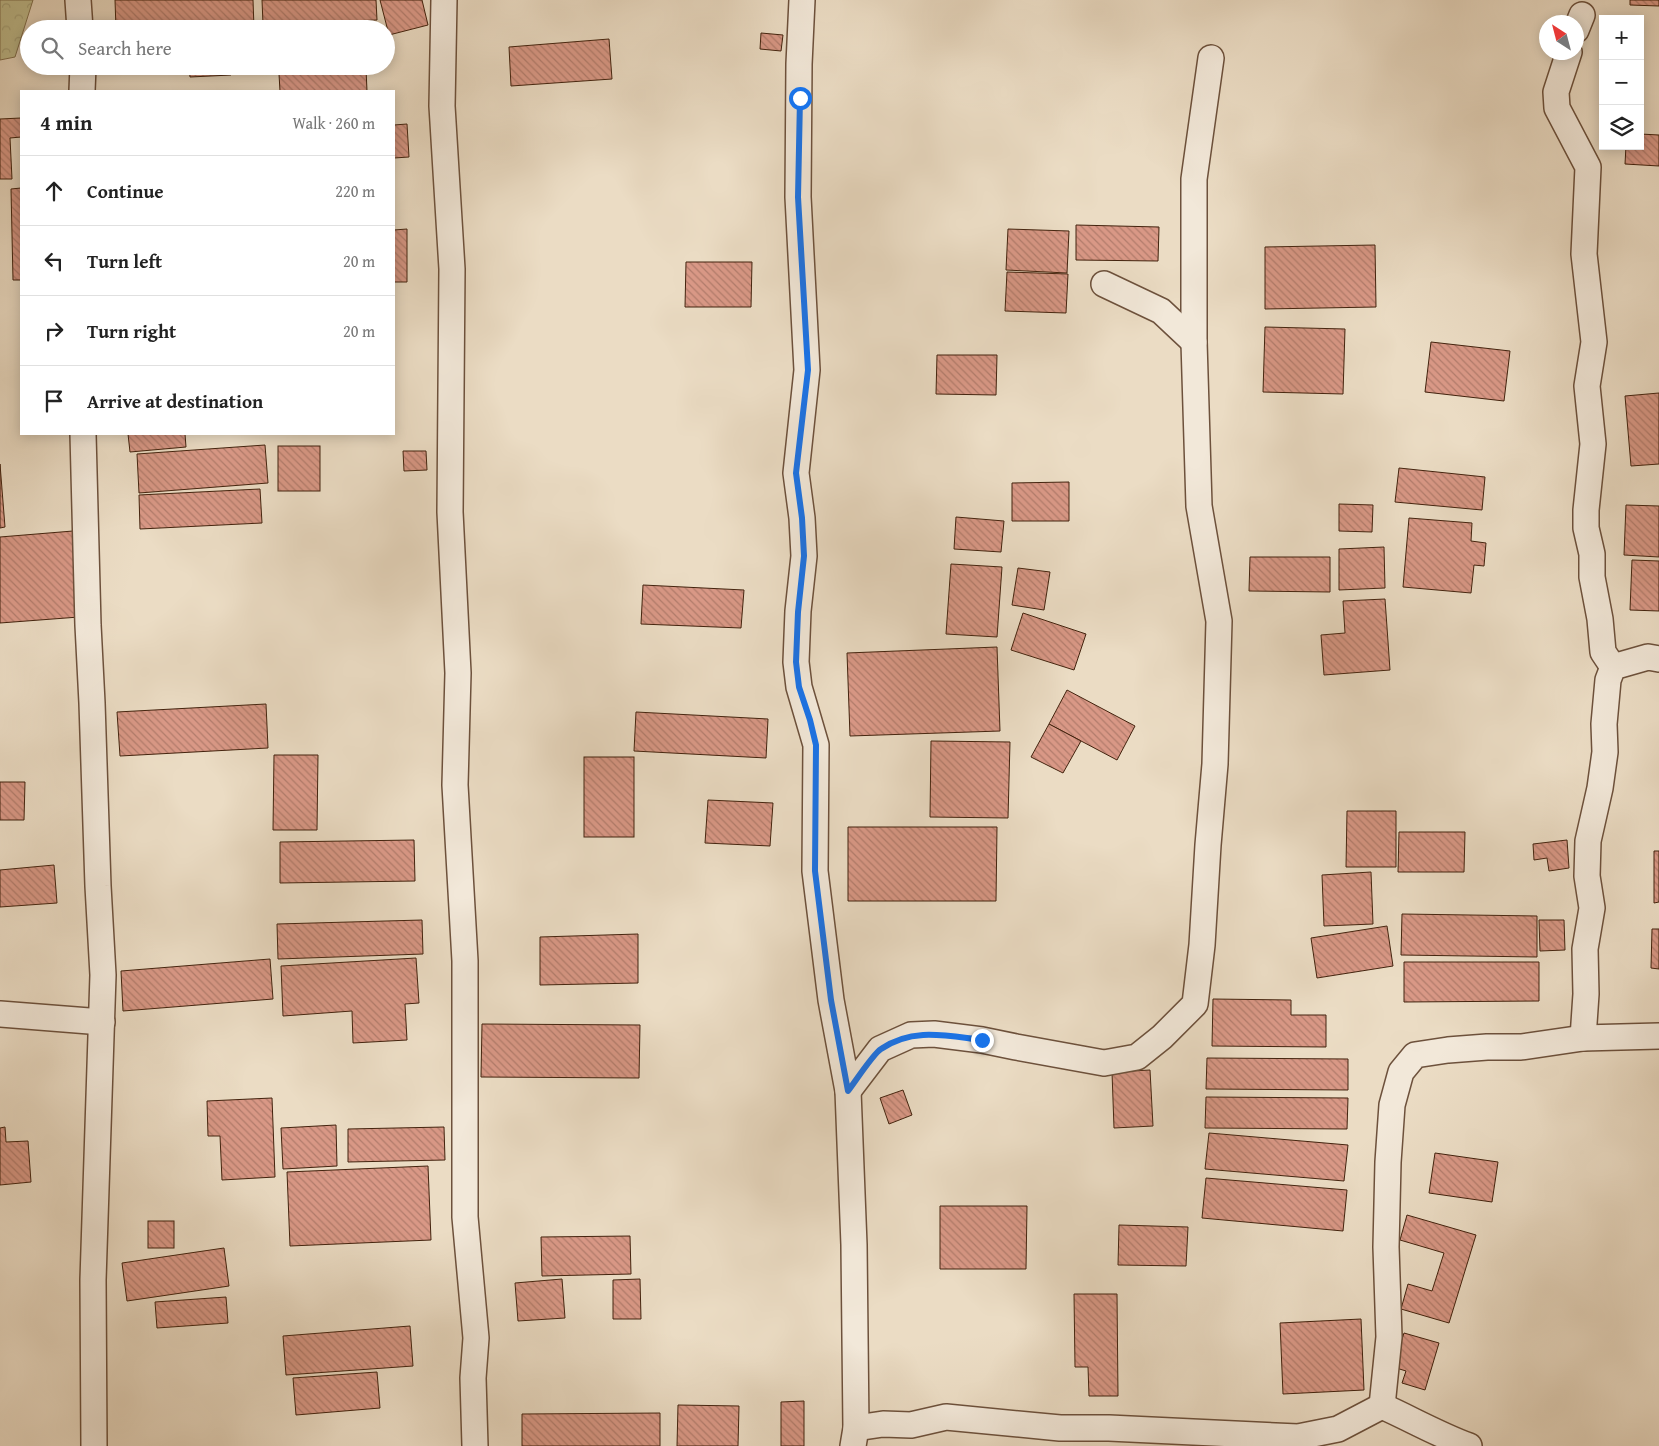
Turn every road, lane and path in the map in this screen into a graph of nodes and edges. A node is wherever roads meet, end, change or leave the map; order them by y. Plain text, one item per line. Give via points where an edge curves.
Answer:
1 (78, 0) edge
2 (444, 0) edge
3 (802, 0) edge
4 (79, 20) edge
5 (1211, 58) dead end
6 (1566, 60) edge
7 (83, 75) edge
8 (82, 90) edge
9 (1104, 284) dead end
10 (1194, 342) junction
11 (83, 435) edge
12 (1659, 660) edge
13 (1613, 667) junction
14 (0, 1014) edge
15 (102, 1022) junction
16 (1659, 1036) edge
17 (1583, 1038) junction
18 (848, 1091) junction
19 (1382, 1406) junction
20 (855, 1437) edge
21 (94, 1446) edge
22 (476, 1446) edge
23 (1469, 1446) edge

1 - 4 street
2 - 22 street via 442,106 452,269 450,512 458,673 455,785 465,961 465,1217 476,1338 473,1378
3 - 18 street via 798,197 808,370 796,473 804,556 796,662 799,687 816,745 815,871 831,1000
5 - 10 street via 1194,179
6 - 13 street via 1556,92 1558,108 1588,167 1584,254 1594,342 1587,386 1593,444 1586,528 1603,652
7 - 8 street
9 - 10 street via 1161,311
10 - 18 street via 1199,506 1218,621 1215,764 1195,1004 1137,1057 1104,1062 982,1040 934,1034 911,1035 880,1049
11 - 15 street via 103,975
12 - 13 street via 1648,657
13 - 17 street via 1608,680 1600,788 1588,841 1587,876 1592,908 1584,949 1586,994
14 - 15 street
15 - 21 street via 93,1280
16 - 17 street
17 - 19 street via 1520,1048 1487,1046 1415,1054 1401,1072 1392,1105 1388,1162 1389,1337
18 - 20 street via 854,1245
19 - 20 street via 1338,1429 1298,1437 1060,1428 946,1417 910,1426 883,1424
19 - 23 street

